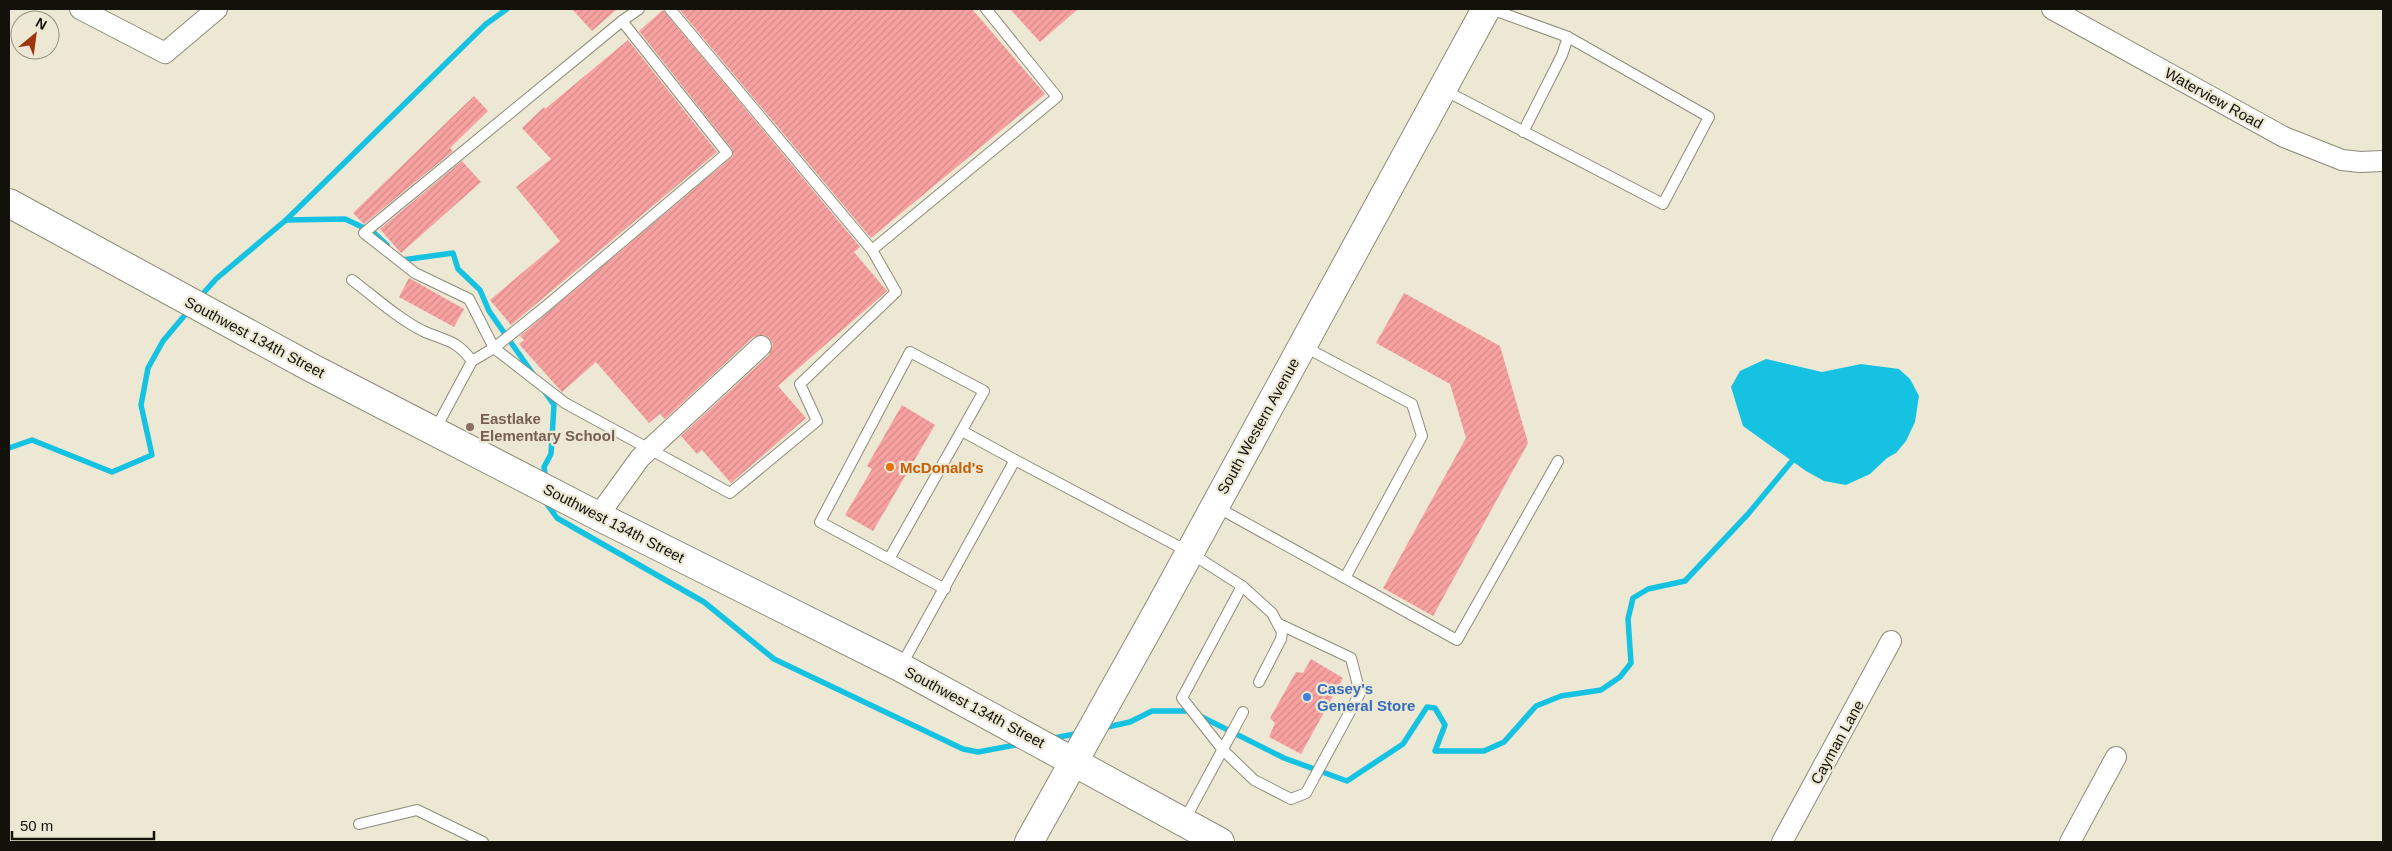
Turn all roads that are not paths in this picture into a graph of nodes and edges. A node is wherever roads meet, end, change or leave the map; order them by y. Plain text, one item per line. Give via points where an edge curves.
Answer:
1 (80, 9) edge
2 (217, 9) edge
3 (639, 9) edge
4 (670, 9) edge
5 (986, 9) edge
6 (1486, 9) edge
7 (1491, 9) edge
8 (2052, 9) edge
9 (622, 21) junction
10 (1568, 37) junction
11 (1442, 89) junction
12 (1523, 132) junction
13 (2383, 161) edge
14 (9, 203) edge
15 (872, 250) junction
16 (352, 280) dead end
17 (1302, 345) junction
18 (761, 346) dead end
19 (494, 348) junction
20 (472, 361) junction
21 (435, 430) junction
22 (962, 431) junction
23 (650, 449) junction
24 (1015, 460) junction
25 (1558, 460) dead end
26 (1214, 506) junction
27 (598, 516) junction
28 (1190, 552) junction
29 (889, 559) junction
30 (1345, 578) junction
31 (1242, 586) junction
32 (944, 588) junction
33 (1279, 624) junction
34 (1891, 641) dead end
35 (900, 667) junction
36 (1259, 682) dead end
37 (1243, 712) dead end
38 (1222, 750) junction
39 (2116, 757) dead end
40 (1075, 761) junction
41 (1183, 822) junction
42 (359, 824) dead end
43 (483, 842) edge
44 (1029, 842) edge
45 (1220, 842) edge
46 (1782, 842) edge
47 (2070, 842) edge

1 - 2 street via 165,53
3 - 9 lane
4 - 15 lane
5 - 15 lane via 1057,96
6 - 11 main road, South Western Avenue
7 - 10 lane
8 - 13 street, Waterview Road via 2284,137 2342,160
9 - 19 lane via 727,153
9 - 19 lane via 364,233 415,273 470,299
10 - 12 lane
10 - 12 lane via 1709,117 1663,204
11 - 12 lane
11 - 17 main road, South Western Avenue
14 - 21 main road, Southwest 134th Street via 225,322
15 - 23 lane via 896,292 800,384 817,421 730,493
16 - 20 lane via 423,330 463,348
17 - 26 main road, South Western Avenue
17 - 30 lane via 1412,404 1422,436
18 - 23 street
19 - 20 lane
19 - 23 lane via 565,403
20 - 21 lane
21 - 27 main road, Southwest 134th Street
22 - 24 lane
22 - 29 lane
22 - 29 lane via 984,391 910,352 820,522
23 - 27 street
24 - 28 lane
24 - 32 lane
25 - 30 lane via 1457,640
26 - 28 main road, South Western Avenue
26 - 30 lane
27 - 35 main road, Southwest 134th Street
28 - 31 lane
28 - 40 main road, South Western Avenue
29 - 32 lane
31 - 33 lane
31 - 38 lane via 1182,698
32 - 35 lane
33 - 36 lane via 1281,639
33 - 38 lane via 1351,658 1360,693 1306,793 1291,798 1254,780
34 - 46 street, Cayman Lane
35 - 40 main road, Southwest 134th Street
37 - 38 lane
38 - 41 lane
39 - 47 street
40 - 41 main road, Southwest 134th Street
40 - 44 main road, South Western Avenue
41 - 45 main road, Southwest 134th Street
42 - 43 lane via 417,810

